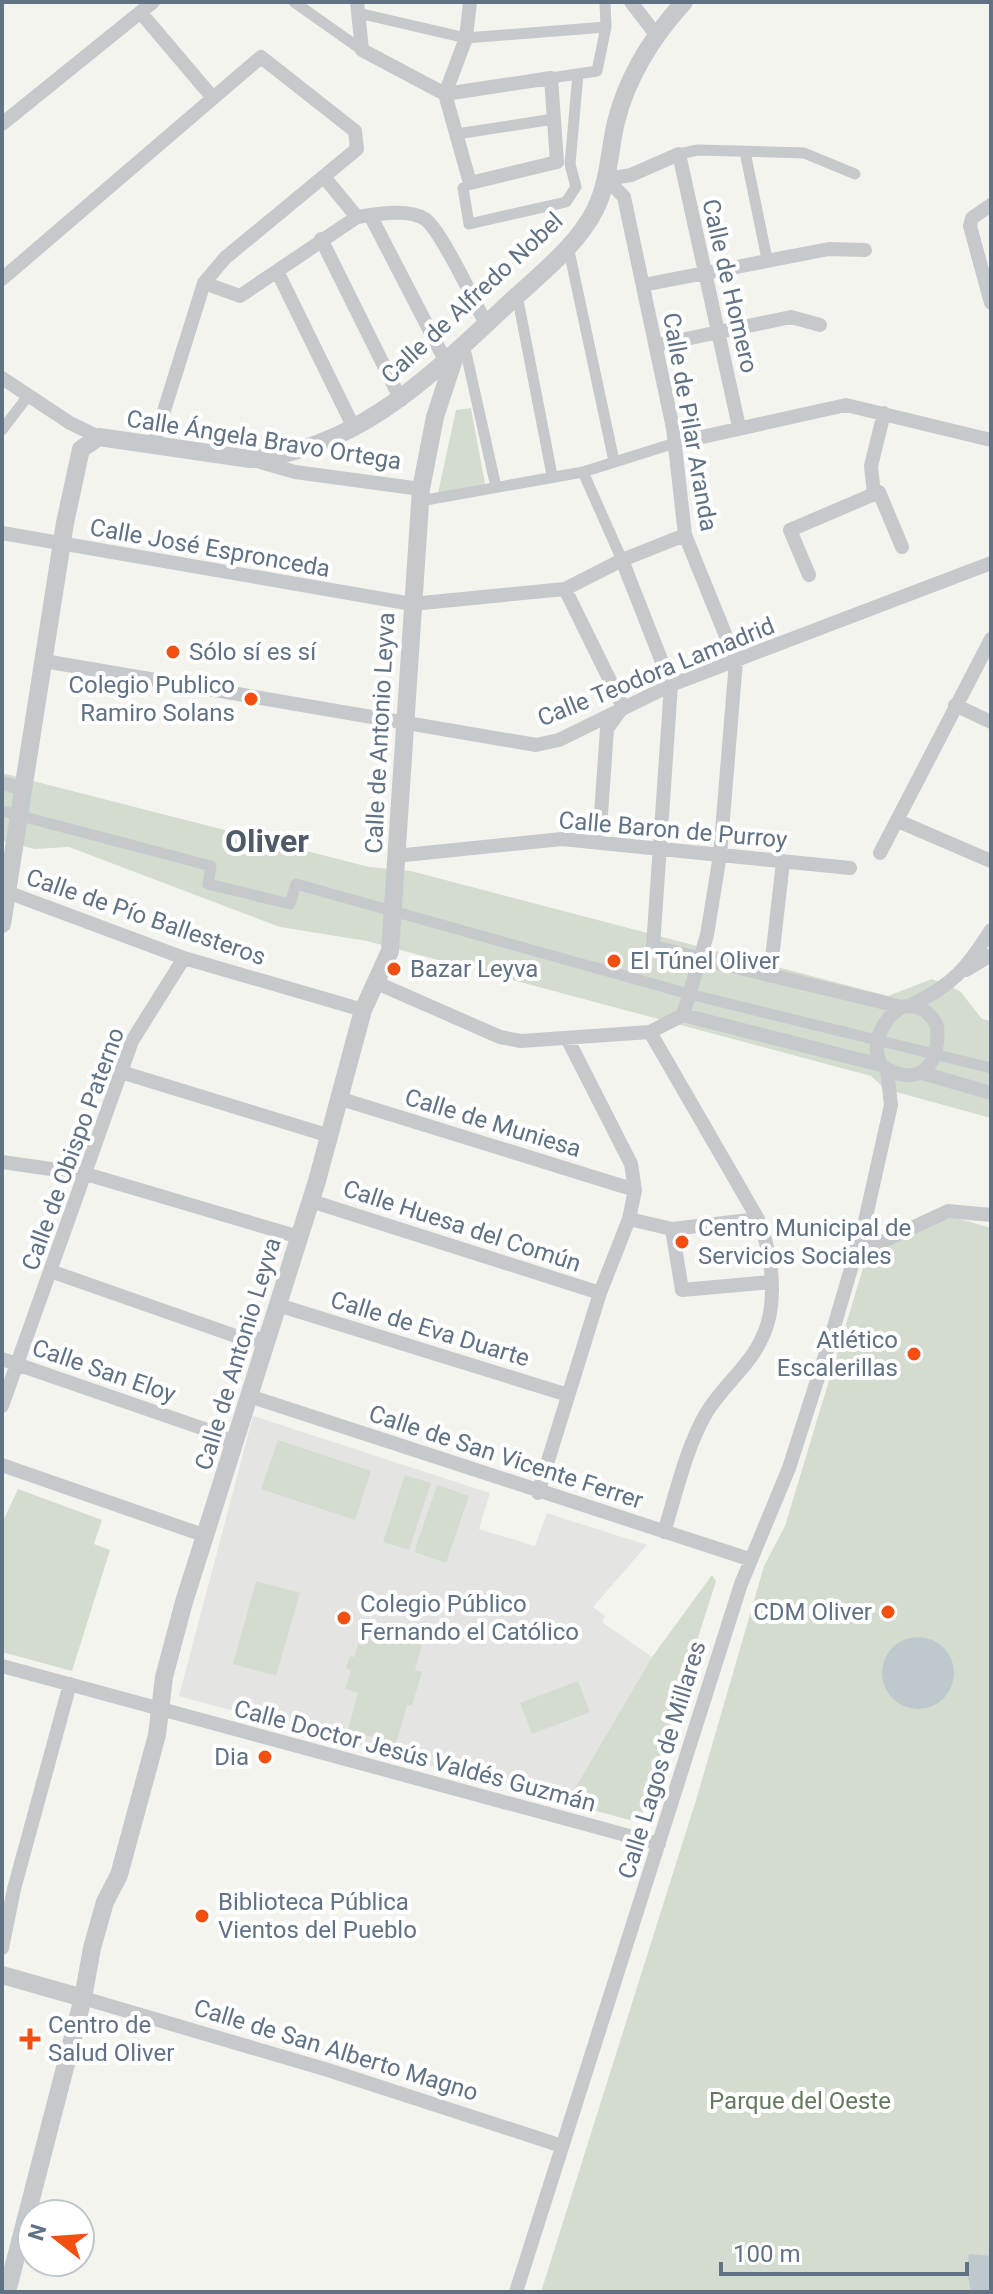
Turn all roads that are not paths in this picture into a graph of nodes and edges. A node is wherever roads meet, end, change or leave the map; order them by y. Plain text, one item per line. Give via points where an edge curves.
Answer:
1 (153, 2) edge
2 (294, 2) edge
3 (470, 2) edge
4 (605, 2) edge
5 (631, 2) edge
6 (684, 2) edge
7 (358, 8) edge
8 (141, 13) junction
9 (606, 27) junction
10 (657, 36) junction
11 (466, 38) junction
12 (362, 50) junction
13 (578, 74) junction
14 (551, 78) junction
15 (445, 94) junction
16 (213, 98) junction
17 (554, 119) junction
18 (2, 124) edge
19 (457, 134) junction
20 (745, 152) junction
21 (679, 154) junction
22 (855, 174) dead end
23 (324, 177) junction
24 (607, 179) junction
25 (466, 185) junction
26 (991, 205) edge
27 (363, 216) junction
28 (321, 239) junction
29 (568, 246) junction
30 (865, 250) dead end
31 (767, 259) junction
32 (704, 272) junction
33 (278, 273) junction
34 (2, 279) edge
35 (204, 283) junction
36 (643, 285) junction
37 (517, 295) junction
38 (991, 303) edge
39 (486, 324) junction
40 (820, 325) dead end
41 (718, 331) junction
42 (657, 345) junction
43 (455, 352) junction
44 (2, 378) edge
45 (28, 396) junction
46 (405, 397) junction
47 (884, 413) junction
48 (435, 417) junction
49 (70, 423) junction
50 (353, 426) junction
51 (739, 427) junction
52 (2, 430) edge
53 (99, 437) junction
54 (991, 440) edge
55 (675, 443) junction
56 (153, 446) junction
57 (81, 449) junction
58 (250, 459) junction
59 (614, 461) junction
60 (583, 472) junction
61 (552, 475) junction
62 (496, 487) junction
63 (874, 494) junction
64 (421, 495) junction
65 (2, 533) edge
66 (685, 535) junction
67 (62, 544) junction
68 (902, 547) dead end
69 (622, 560) junction
70 (991, 563) edge
71 (809, 575) dead end
72 (565, 589) junction
73 (412, 604) junction
74 (991, 639) edge
75 (44, 661) junction
76 (736, 661) junction
77 (671, 685) junction
78 (955, 705) junction
79 (623, 707) junction
80 (991, 722) edge
81 (403, 724) junction
82 (2, 783) edge
83 (24, 789) junction
84 (11, 813) edge
85 (898, 821) junction
86 (9, 842) edge
87 (599, 842) junction
88 (660, 851) junction
89 (880, 853) dead end
90 (720, 855) junction
91 (395, 856) junction
92 (991, 861) edge
93 (783, 862) junction
94 (850, 868) dead end
95 (7, 892) junction
96 (394, 910) junction
97 (2, 924) edge
98 (991, 930) edge
99 (991, 955) edge
100 (184, 958) junction
101 (700, 959) junction
102 (959, 975) junction
103 (770, 976) junction
104 (377, 983) junction
105 (939, 993) junction
106 (689, 994) junction
107 (906, 1006) junction
108 (363, 1010) junction
109 (683, 1015) junction
110 (934, 1019) junction
111 (650, 1032) junction
112 (568, 1040) junction
113 (878, 1041) junction
114 (934, 1053) junction
115 (884, 1067) junction
116 (991, 1068) edge
117 (121, 1072) junction
118 (918, 1074) junction
119 (991, 1093) edge
120 (338, 1098) junction
121 (891, 1105) junction
122 (330, 1136) junction
123 (2, 1162) edge
124 (86, 1174) junction
125 (635, 1190) junction
126 (311, 1201) junction
127 (991, 1215) edge
128 (629, 1219) junction
129 (758, 1219) junction
130 (672, 1229) junction
131 (299, 1237) junction
132 (856, 1243) junction
133 (53, 1272) junction
134 (771, 1282) junction
135 (600, 1293) junction
136 (278, 1305) junction
137 (267, 1338) junction
138 (2, 1359) edge
139 (19, 1365) junction
140 (568, 1395) junction
141 (249, 1396) junction
142 (2, 1406) edge
143 (234, 1446) junction
144 (2, 1465) edge
145 (538, 1493) junction
146 (664, 1532) junction
147 (206, 1536) junction
148 (749, 1559) junction
149 (2, 1666) edge
150 (70, 1684) junction
151 (160, 1710) junction
152 (659, 1844) junction
153 (2, 1948) edge
154 (2, 1975) edge
155 (83, 1998) junction
156 (562, 2146) junction
157 (7, 2292) edge
158 (516, 2292) edge

1 - 8 street
2 - 12 street
3 - 11 street
4 - 9 street
5 - 10 street
6 - 10 street, Calle de Alfredo Nobel
7 - 11 street
7 - 12 street
8 - 16 street
8 - 18 street
9 - 11 street
9 - 13 street via 597,71
10 - 24 street, Calle de Alfredo Nobel via 622,103
11 - 15 street
12 - 15 street
13 - 14 street
13 - 25 street via 570,164 576,187 566,202 469,224
14 - 15 street
14 - 17 street
15 - 19 street
16 - 23 street via 261,57 355,131 357,149
16 - 34 street
17 - 19 street
17 - 25 street via 557,162
19 - 25 street
20 - 21 street
20 - 22 street via 804,153
20 - 31 street
21 - 24 street via 631,175
21 - 32 street, Calle de Homero
23 - 27 street
23 - 35 street via 225,258
24 - 29 street, Calle de Alfredo Nobel via 594,212
24 - 36 street, Calle de Pilar Aranda via 624,197
26 - 38 street via 972,218 970,226
27 - 28 street
27 - 39 street via 423,217
27 - 43 street
28 - 33 street
28 - 46 street
29 - 37 street, Calle de Alfredo Nobel
29 - 59 street
30 - 31 street via 829,249
31 - 32 street
32 - 36 street
32 - 41 street, Calle de Homero
33 - 35 street via 240,296
33 - 50 street
35 - 56 street
36 - 42 street, Calle de Pilar Aranda
37 - 39 street, Calle de Alfredo Nobel
37 - 61 street
39 - 43 street, Calle de Alfredo Nobel
40 - 41 street via 791,317
41 - 42 street
41 - 51 street, Calle de Homero
42 - 55 street, Calle de Pilar Aranda
43 - 46 street, Calle de Alfredo Nobel
43 - 48 street, Calle de Antonio Leyva
43 - 62 street
44 - 45 street, Calle Ángela Bravo Ortega
45 - 49 street, Calle Ángela Bravo Ortega
45 - 52 street
46 - 48 street via 428,400
46 - 50 street, Calle de Alfredo Nobel
47 - 51 street via 839,406
47 - 54 street
47 - 63 street via 871,466
48 - 64 street, Calle de Antonio Leyva
49 - 53 street, Calle Ángela Bravo Ortega
49 - 57 street
50 - 58 street, Calle de Alfredo Nobel via 293,451
51 - 55 street
53 - 56 street, Calle Ángela Bravo Ortega
53 - 57 street, Calle Ángela Bravo Ortega
55 - 59 street
55 - 66 street, Calle de Pilar Aranda
56 - 58 street, Calle Ángela Bravo Ortega
57 - 67 street
58 - 64 street, Calle Ángela Bravo Ortega
59 - 60 street
60 - 61 street
60 - 69 street
61 - 62 street
62 - 64 street
63 - 68 street via 879,492
63 - 71 street via 790,530
64 - 73 street, Calle de Antonio Leyva
65 - 67 street, Calle José Espronceda
66 - 69 street
66 - 76 street, Calle de Pilar Aranda
67 - 73 street, Calle José Espronceda
67 - 75 street
69 - 72 street
69 - 77 street
70 - 76 street, Calle Teodora Lamadrid
72 - 73 street, Calle José Espronceda
72 - 79 street
73 - 81 street, Calle de Antonio Leyva
74 - 78 street
75 - 81 street, Calle Teodora Lamadrid
75 - 83 street
76 - 77 street, Calle Teodora Lamadrid
76 - 90 street, Calle de Pilar Aranda
77 - 79 street, Calle Teodora Lamadrid
77 - 88 street
78 - 80 street
78 - 85 street
79 - 81 street, Calle Teodora Lamadrid via 559,740 536,745
79 - 87 street via 607,729
81 - 91 street, Calle de Antonio Leyva
82 - 83 street
83 - 84 street
84 - 86 street
84 - 96 street via 211,866 208,884 290,904 296,884
85 - 89 street
85 - 92 street
86 - 95 street
87 - 88 street, Calle Baron de Purroy
87 - 91 street, Calle Baron de Purroy via 562,839
88 - 90 street, Calle Baron de Purroy
88 - 101 street via 653,947
90 - 93 street, Calle Baron de Purroy
90 - 101 street, Calle de Pilar Aranda
91 - 96 street, Calle de Antonio Leyva
93 - 94 street, Calle Baron de Purroy
93 - 103 street
95 - 97 street
95 - 100 street, Calle de Pío Ballesteros
96 - 104 street, Calle de Antonio Leyva via 390,951
96 - 106 street
98 - 102 street
99 - 102 street
100 - 108 street, Calle de Pío Ballesteros
100 - 117 street, Calle de Obispo Paterno via 137,1031
101 - 103 street
101 - 106 street, Calle de Pilar Aranda
102 - 105 street
103 - 107 street
104 - 108 street, Calle de Antonio Leyva
104 - 112 street via 500,1037
105 - 107 street
105 - 110 street
106 - 109 street, Calle de Pilar Aranda
106 - 113 street
107 - 110 street
107 - 113 street via 887,1019
108 - 120 street, Calle de Antonio Leyva
109 - 111 street
109 - 115 street
110 - 114 street
111 - 112 street
111 - 129 street
112 - 125 street via 631,1164
113 - 114 street
113 - 115 street, Calle Lagos de Millares
114 - 116 street
114 - 118 street, Calle Lagos de Millares
115 - 118 street
115 - 121 street, Calle Lagos de Millares
117 - 122 street
117 - 124 street, Calle de Obispo Paterno
118 - 119 street
118 - 121 street, Calle Lagos de Millares
120 - 122 street, Calle de Antonio Leyva
120 - 125 street, Calle de Muniesa
121 - 132 street, Calle Lagos de Millares
122 - 126 street, Calle de Antonio Leyva
123 - 124 street
124 - 131 street
124 - 133 street, Calle de Obispo Paterno
125 - 128 street
126 - 131 street, Calle de Antonio Leyva
126 - 135 street, Calle Huesa del Común
127 - 132 street via 948,1211 873,1246
128 - 130 street
128 - 135 street
129 - 130 street
129 - 134 street
130 - 134 street via 682,1290
131 - 136 street, Calle de Antonio Leyva
132 - 148 street, Calle Lagos de Millares via 793,1458
133 - 137 street via 247,1340
133 - 139 street, Calle de Obispo Paterno
134 - 146 street via 762,1338 705,1414
135 - 140 street
136 - 137 street, Calle de Antonio Leyva
136 - 140 street, Calle de Eva Duarte
137 - 141 street, Calle de Antonio Leyva
138 - 139 street, Calle San Eloy
139 - 142 street, Calle de Obispo Paterno
139 - 143 street, Calle San Eloy via 219,1434
140 - 145 street
141 - 143 street, Calle de Antonio Leyva
141 - 145 street, Calle de San Vicente Ferrer
143 - 147 street, Calle de Antonio Leyva
144 - 147 street
145 - 146 street, Calle de San Vicente Ferrer
146 - 148 street, Calle de San Vicente Ferrer
147 - 151 street, Calle de Antonio Leyva via 164,1677
148 - 152 street, Calle Lagos de Millares
149 - 150 street, Calle Doctor Jesús Valdés Guzmán
150 - 151 street, Calle Doctor Jesús Valdés Guzmán
150 - 153 street
151 - 152 street, Calle Doctor Jesús Valdés Guzmán
151 - 155 street, Calle de Antonio Leyva via 119,1875 90,1954
152 - 156 street, Calle Lagos de Millares
154 - 155 street, Calle de San Alberto Magno
155 - 156 street, Calle de San Alberto Magno
155 - 157 street, Calle de Antonio Leyva
156 - 158 street, Calle Lagos de Millares

